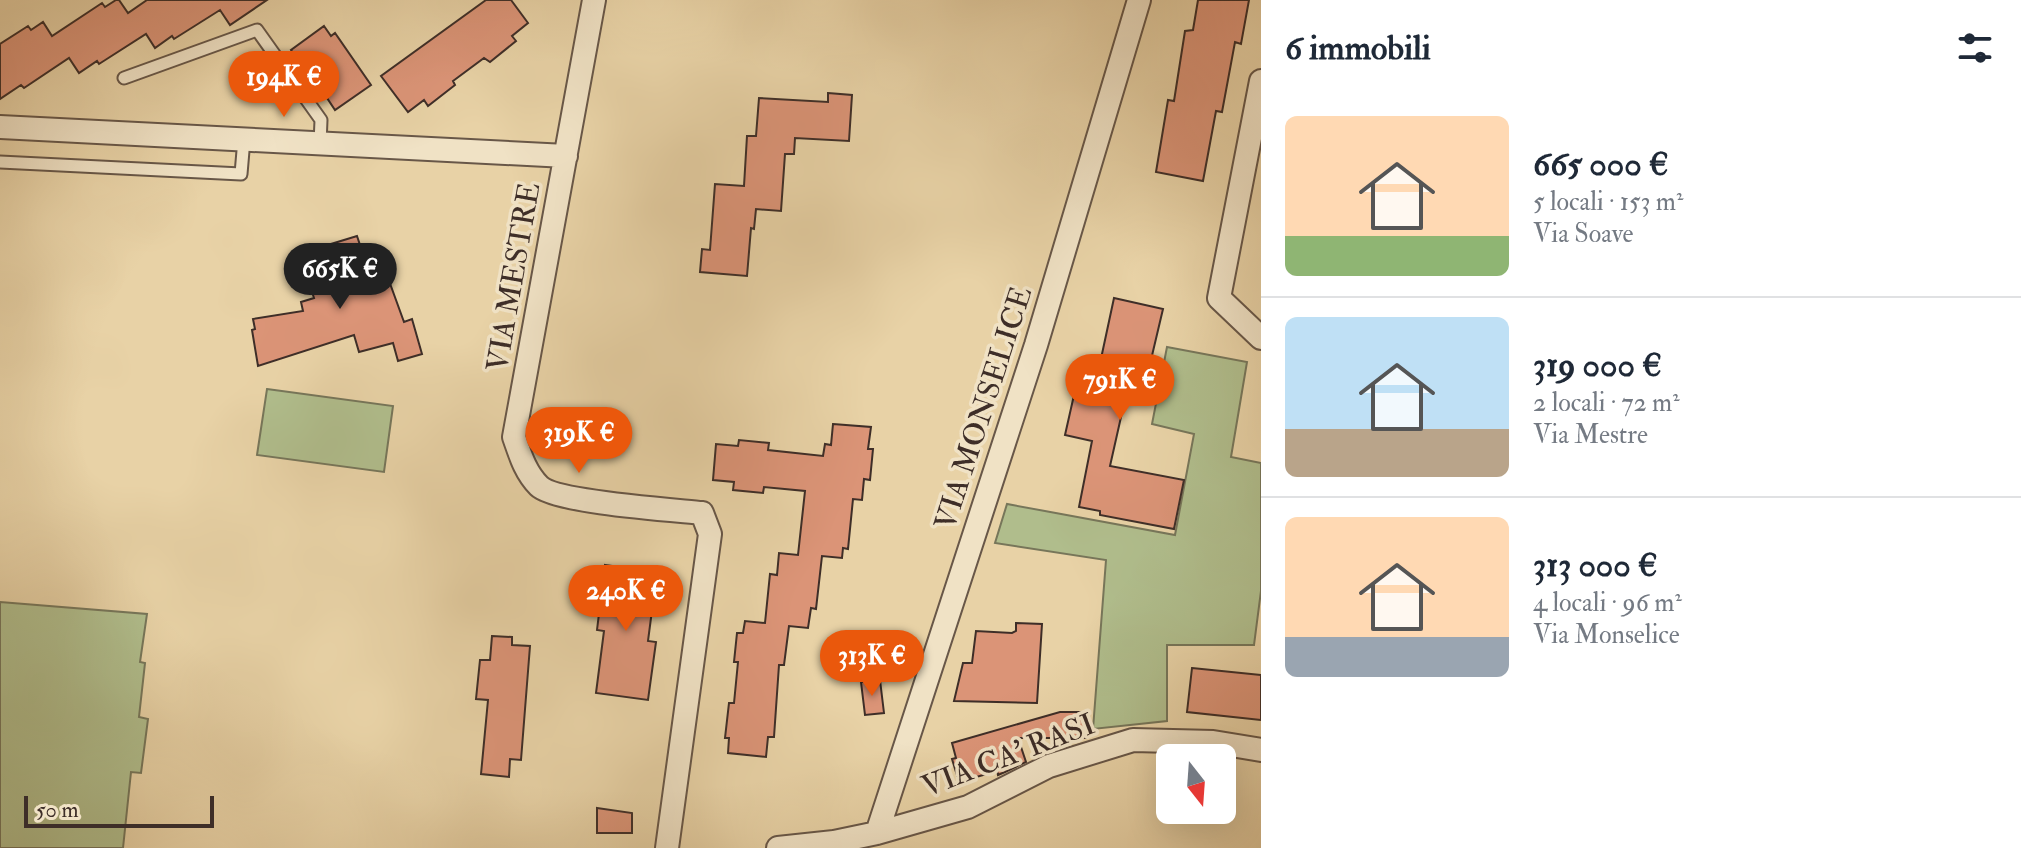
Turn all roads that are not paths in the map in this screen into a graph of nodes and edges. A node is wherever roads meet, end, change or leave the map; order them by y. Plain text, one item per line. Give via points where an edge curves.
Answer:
1 (594, 0) edge
2 (1139, 0) edge
3 (124, 78) dead end
4 (1260, 89) edge
5 (0, 127) edge
6 (244, 139) junction
7 (320, 145) junction
8 (566, 156) junction
9 (0, 162) edge
10 (1261, 338) edge
11 (1261, 750) edge
12 (877, 833) junction
13 (667, 848) edge
14 (778, 848) edge

1 - 8 street, VIA MESTRE
2 - 12 street, VIA MONSELICE via 1036,345
3 - 7 lane via 257,30 321,120
4 - 10 street via 1219,298
5 - 6 street
6 - 7 street
6 - 9 lane via 241,174
7 - 8 street
8 - 13 street, VIA MESTRE via 514,437 523,464 540,488 563,496 702,513 710,534
11 - 12 street, VIA CA' RASI via 1213,742 1133,740 1049,766 968,807
12 - 14 street, VIA CA' RASI

